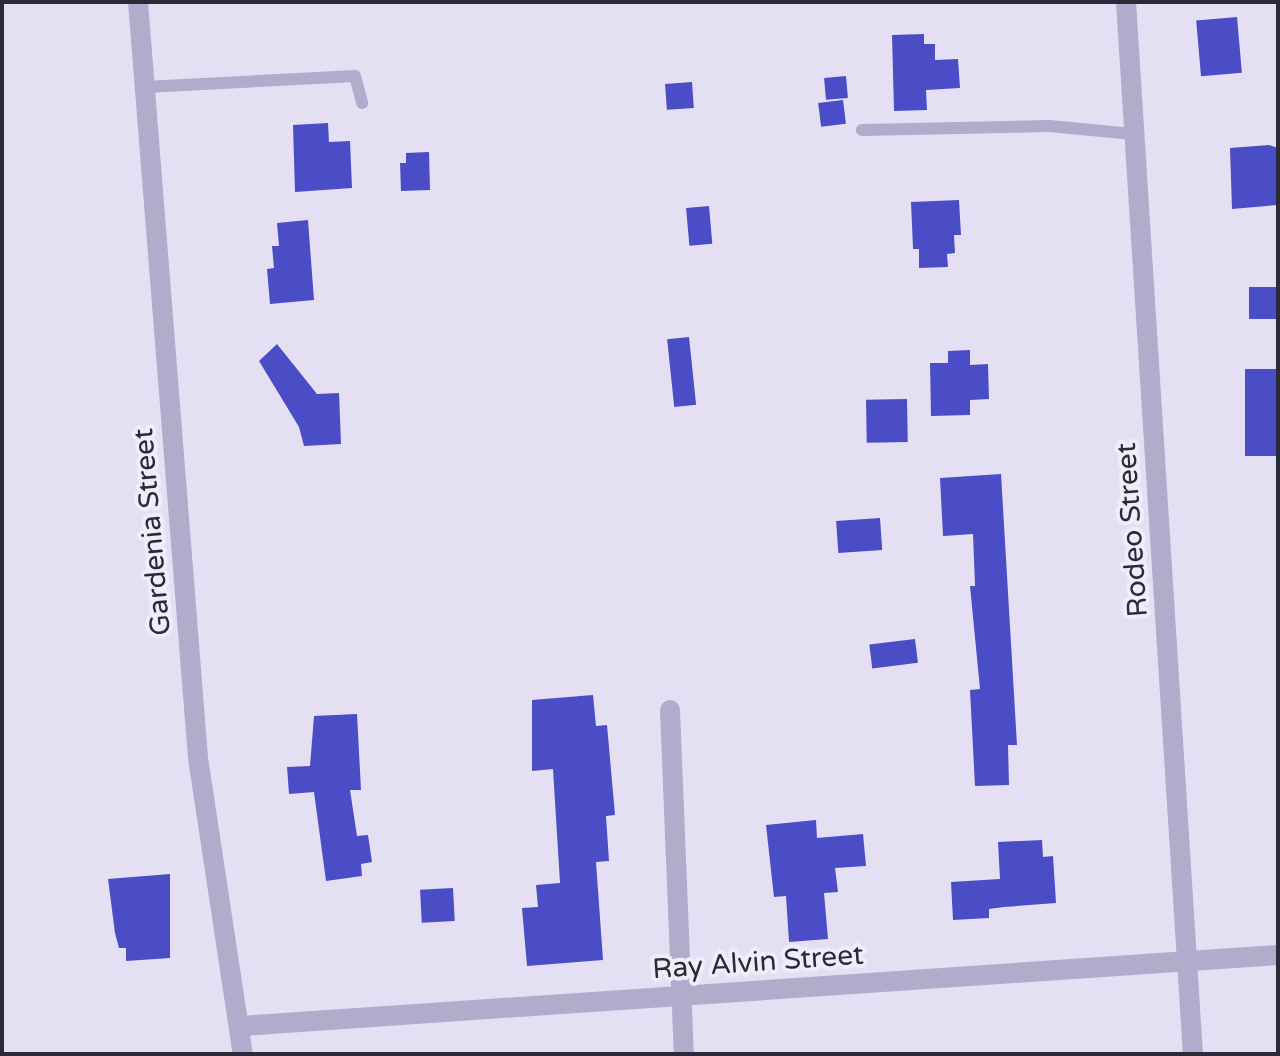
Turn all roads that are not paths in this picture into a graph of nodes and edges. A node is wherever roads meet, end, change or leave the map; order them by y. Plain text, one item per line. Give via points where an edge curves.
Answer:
1 (138, 2) edge
2 (1126, 2) edge
3 (145, 87) junction
4 (362, 103) dead end
5 (862, 130) dead end
6 (1134, 134) junction
7 (670, 710) dead end
8 (1278, 955) edge
9 (1187, 961) junction
10 (681, 996) junction
11 (241, 1026) junction
12 (243, 1054) edge
13 (684, 1054) edge
14 (1193, 1054) edge

1 - 3 street, Gardenia Street
2 - 6 street, Rodeo Street
3 - 4 lane via 355,76
3 - 11 street, Gardenia Street via 198,758
5 - 6 lane via 1049,126
6 - 9 street, Rodeo Street
7 - 10 street
8 - 9 street, Ray Alvin Street
9 - 10 street, Ray Alvin Street
9 - 14 street, Rodeo Street
10 - 11 street, Ray Alvin Street
10 - 13 street
11 - 12 street, Gardenia Street

